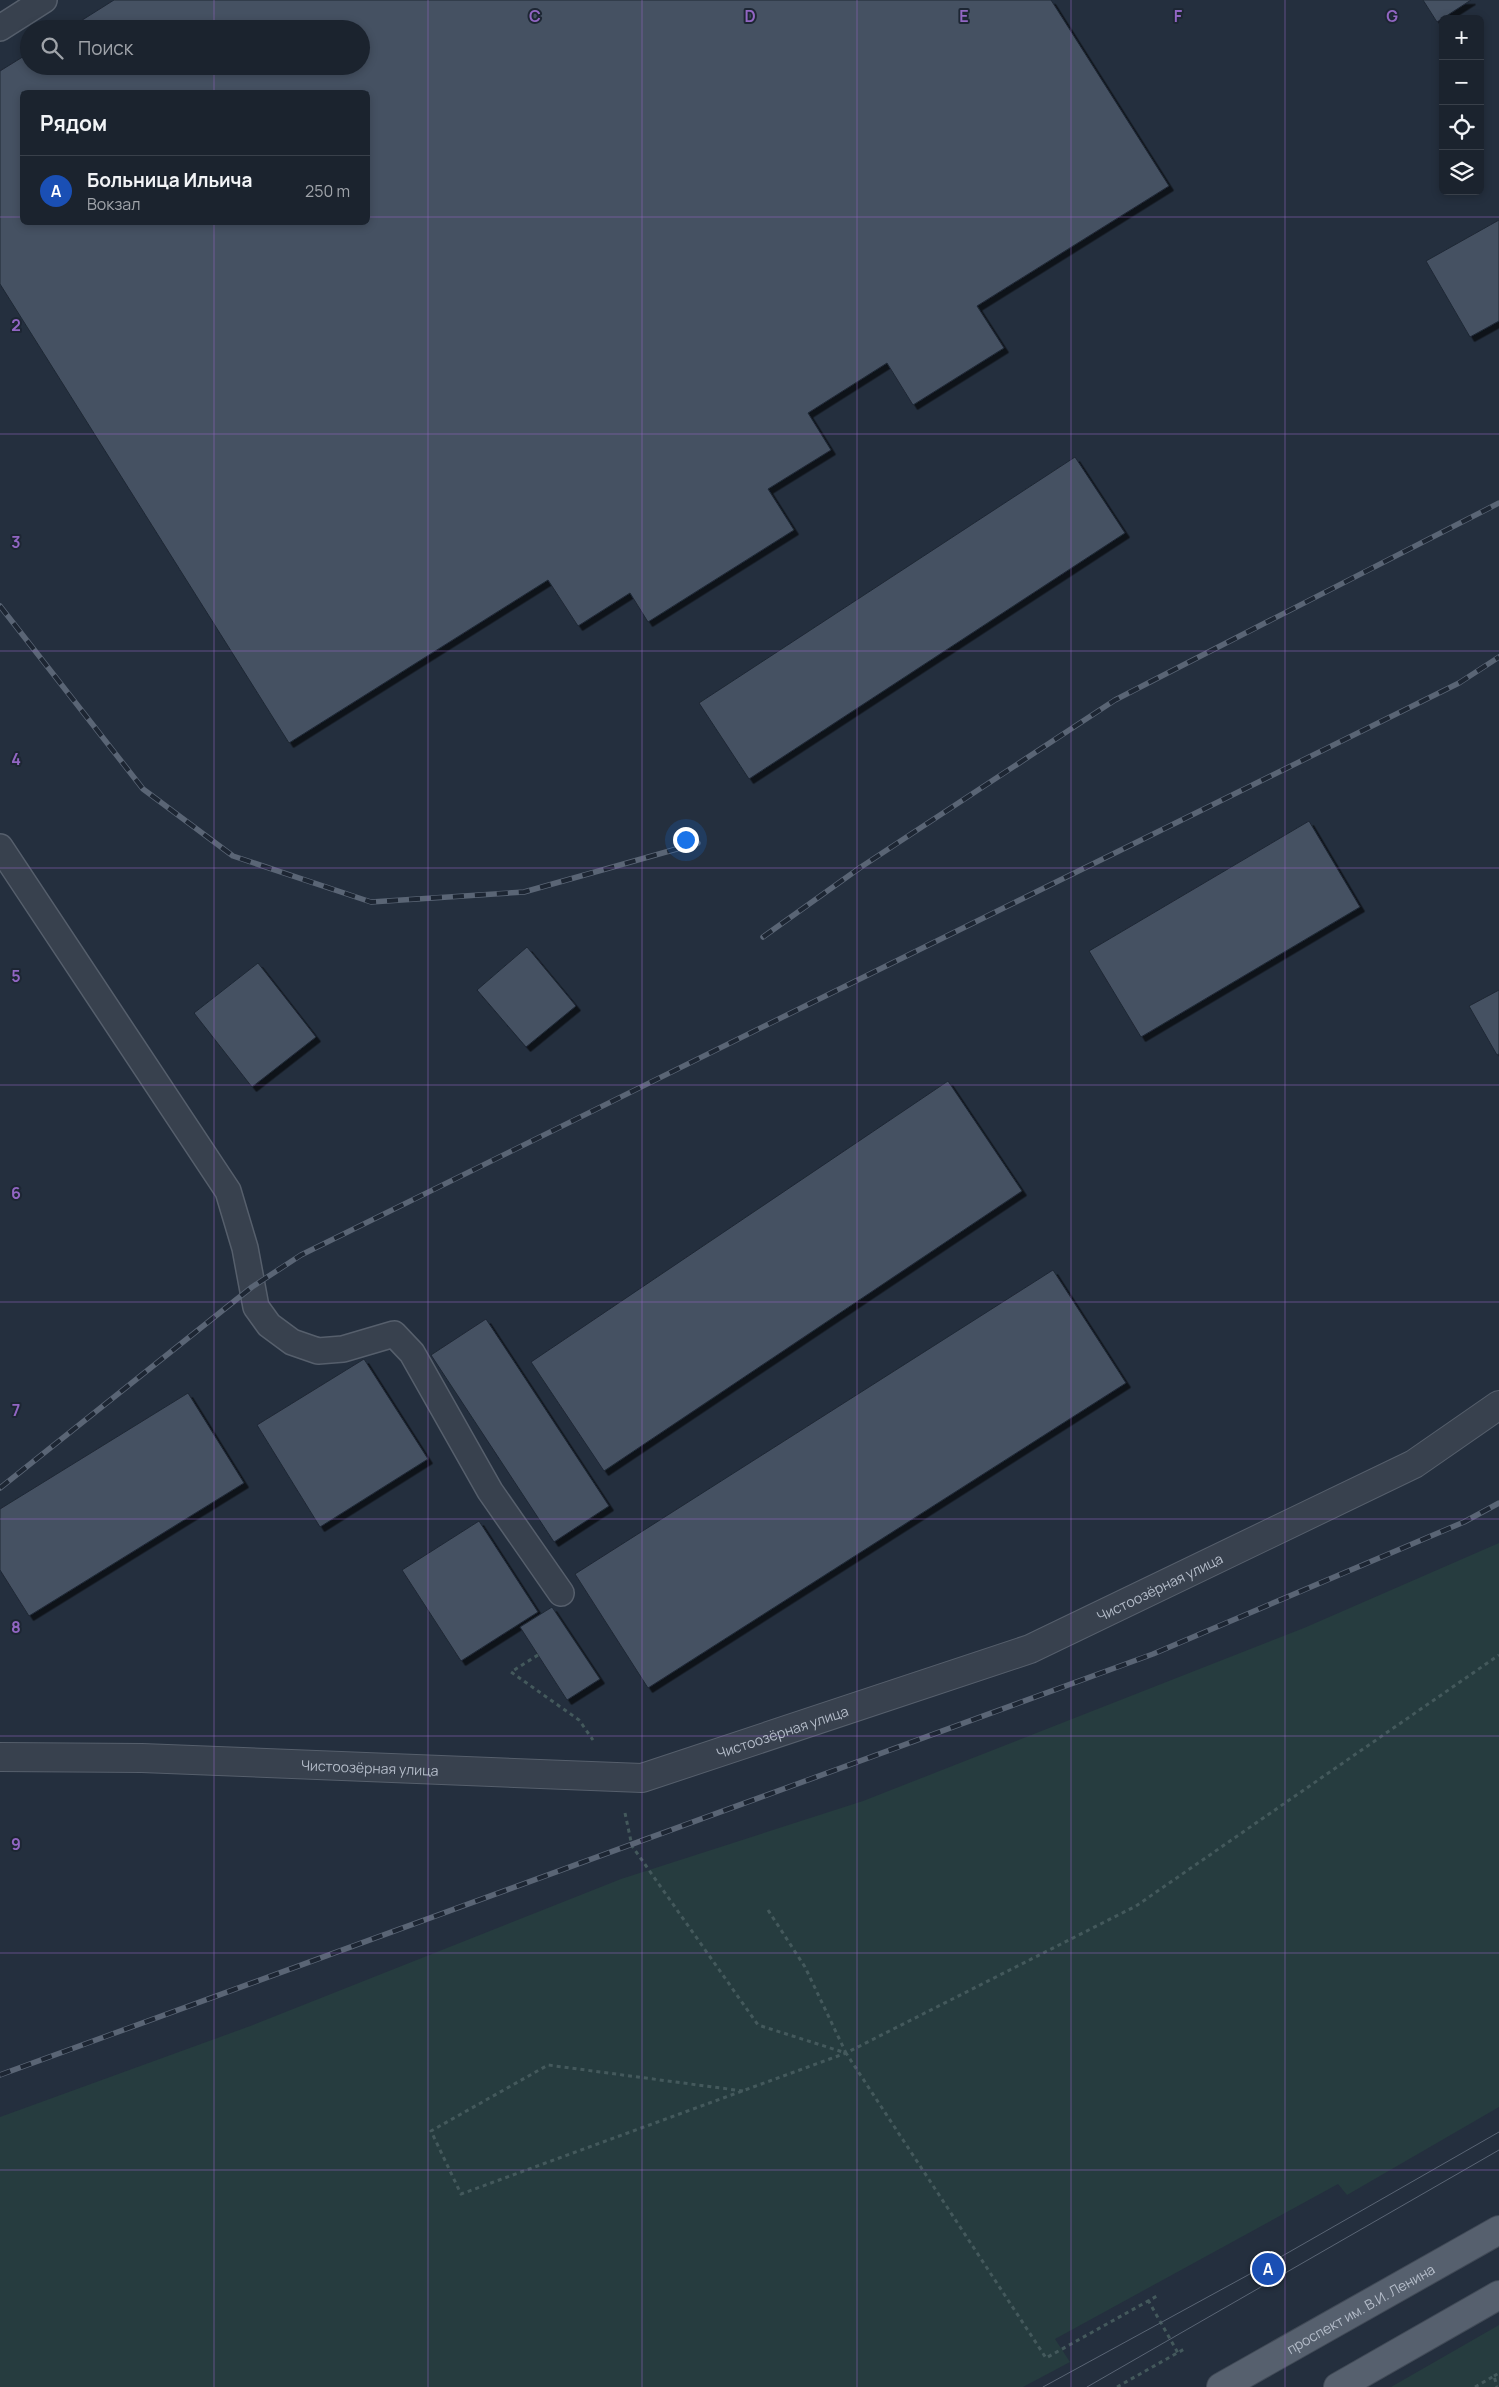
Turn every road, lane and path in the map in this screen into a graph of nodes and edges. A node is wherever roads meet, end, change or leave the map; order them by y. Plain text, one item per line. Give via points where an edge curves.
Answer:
1 (44, 0) edge
2 (0, 28) edge
3 (0, 847) edge
4 (1499, 1405) edge
5 (561, 1594) dead end
6 (538, 1655) dead end
7 (1499, 1655) edge
8 (0, 1756) edge
9 (617, 1777) junction
10 (768, 1910) dead end
11 (846, 2053) junction
12 (743, 2091) junction
13 (1499, 2230) edge
14 (1499, 2295) edge
15 (1157, 2296) dead end
16 (1148, 2300) junction
17 (1186, 2348) dead end
18 (1178, 2353) junction
19 (1499, 2373) edge
20 (1494, 2376) junction
21 (1117, 2387) edge
22 (1221, 2387) edge
23 (1338, 2387) edge
24 (1475, 2387) edge
25 (1497, 2387) edge

1 - 2 lane
3 - 5 lane via 228,1191 245,1248 256,1307 269,1326 292,1342 318,1351 343,1349 394,1334 412,1353 490,1491
4 - 9 street, Чистоозёрная улица via 1414,1464 1030,1649 642,1778
6 - 9 path via 511,1672 580,1720
7 - 11 path via 1136,1906
8 - 9 street, Чистоозёрная улица via 142,1758
9 - 11 path via 632,1846 758,2025
10 - 11 path via 805,1967
11 - 12 path
11 - 16 path via 1046,2358
12 - 12 path via 461,2194 431,2131 548,2065
13 - 22 main road, проспект им. В.И. Ленина
14 - 23 main road
15 - 16 path
16 - 18 path
17 - 18 path
18 - 21 path
19 - 20 path
20 - 24 path
20 - 25 path

